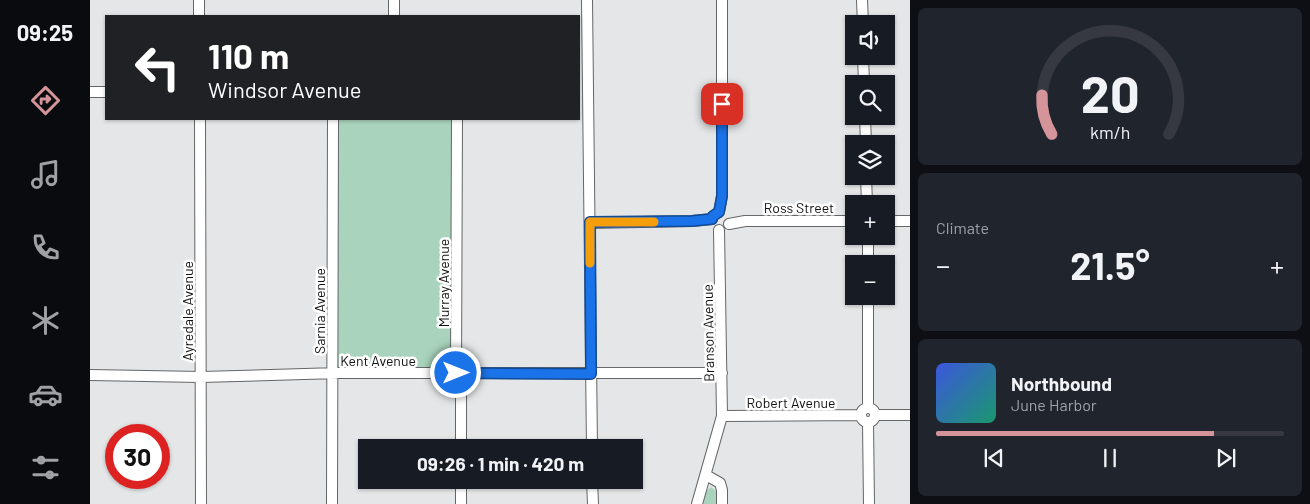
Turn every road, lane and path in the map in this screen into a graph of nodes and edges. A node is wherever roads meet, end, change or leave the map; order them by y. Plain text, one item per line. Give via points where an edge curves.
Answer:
1 (199, 0) edge
2 (394, 0) edge
3 (587, 0) edge
4 (722, 0) edge
5 (862, 0) edge
6 (199, 15) edge
7 (394, 15) edge
8 (863, 15) edge
9 (583, 90) edge
10 (90, 92) edge
11 (105, 92) edge
12 (200, 120) edge
13 (333, 120) edge
14 (457, 120) edge
15 (721, 221) junction
16 (845, 221) edge
17 (895, 221) edge
18 (910, 221) edge
19 (590, 222) junction
20 (868, 305) edge
21 (333, 373) junction
22 (456, 373) junction
23 (722, 373) junction
24 (591, 374) junction
25 (91, 375) edge
26 (201, 377) junction
27 (868, 415) junction
28 (910, 415) edge
29 (722, 416) junction
30 (461, 439) edge
31 (592, 439) edge
32 (706, 475) junction
33 (461, 489) edge
34 (592, 489) edge
35 (201, 504) edge
36 (332, 504) edge
37 (461, 504) edge
38 (593, 504) edge
39 (697, 504) edge
40 (722, 504) edge
41 (868, 504) edge

1 - 6 street
2 - 7 street
3 - 9 street
4 - 15 street, Branson Avenue
5 - 8 street
9 - 19 street
10 - 11 street
12 - 26 street, Ayredale Avenue
13 - 21 street, Sarnia Avenue
14 - 22 street, Murray Avenue
15 - 16 street, Ross Street
15 - 19 street, Ross Street
15 - 23 street, Branson Avenue
17 - 18 street
19 - 24 street
20 - 27 street
21 - 22 street, Kent Avenue
21 - 26 street, Kent Avenue
21 - 36 street, Sarnia Avenue
22 - 24 street, Kent Avenue
22 - 30 street, Murray Avenue via 461,388
23 - 24 street, Kent Avenue
23 - 29 street, Branson Avenue
24 - 31 street
25 - 26 street, Kent Avenue
26 - 35 street, Ayredale Avenue
27 - 28 street, Robert Avenue
27 - 29 street, Robert Avenue
27 - 41 street
29 - 32 street, Branson Avenue
32 - 39 street, Branson Avenue
32 - 40 street via 720,483
33 - 37 street
34 - 38 street

